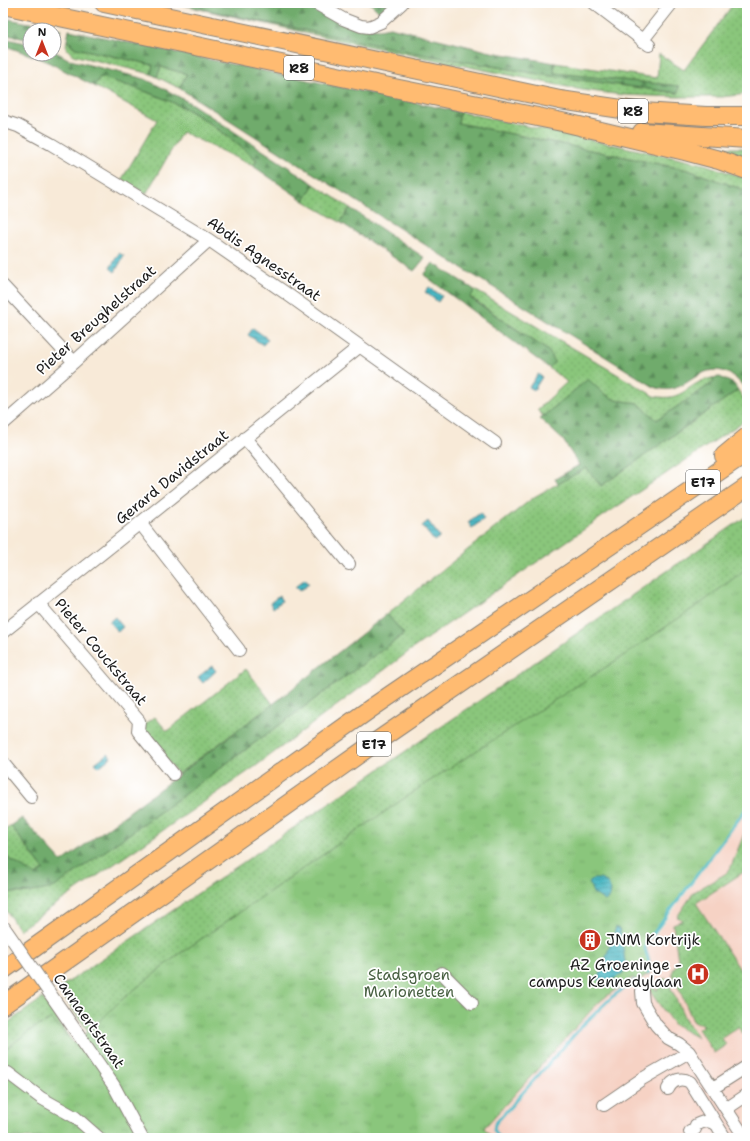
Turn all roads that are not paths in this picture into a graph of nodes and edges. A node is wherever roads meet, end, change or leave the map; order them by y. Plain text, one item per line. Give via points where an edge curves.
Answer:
1 (104, 3) edge
2 (315, 3) edge
3 (402, 3) edge
4 (594, 3) edge
5 (672, 3) edge
6 (3, 5) edge
7 (747, 105) edge
8 (706, 116) junction
9 (747, 116) edge
10 (3, 121) edge
11 (567, 123) junction
12 (747, 133) edge
13 (703, 136) junction
14 (747, 138) edge
15 (747, 170) edge
16 (209, 240) junction
17 (3, 286) edge
18 (360, 346) junction
19 (74, 362) junction
20 (3, 424) edge
21 (747, 437) edge
22 (245, 438) junction
23 (495, 443) dead end
24 (747, 452) edge
25 (747, 487) edge
26 (658, 512) junction
27 (140, 523) junction
28 (349, 564) dead end
29 (38, 603) junction
30 (3, 632) edge
31 (239, 650) dead end
32 (3, 763) edge
33 (173, 774) dead end
34 (31, 797) dead end
35 (3, 926) edge
36 (3, 970) edge
37 (442, 973) dead end
38 (642, 991) dead end
39 (472, 1003) dead end
40 (3, 1005) edge
41 (689, 1052) junction
42 (746, 1067) dead end
43 (8, 1074) dead end
44 (713, 1088) junction
45 (666, 1091) dead end
46 (747, 1095) edge
47 (604, 1105) dead end
48 (726, 1109) junction
49 (717, 1126) junction
50 (692, 1130) dead end
51 (99, 1138) edge
52 (142, 1138) edge
53 (725, 1138) edge
54 (745, 1138) edge

1 - 8 highway, R8 via 560,100 642,112
2 - 3 street via 343,19 369,27 381,22
4 - 5 street via 646,43
6 - 11 highway, R8
7 - 8 highway
8 - 9 highway, R8
10 - 16 street, Abdis Agnesstraat via 51,144
11 - 13 highway, R8
11 - 15 highway via 685,151
12 - 13 highway, R8
13 - 14 highway
16 - 18 street, Abdis Agnesstraat
16 - 19 street, Pieter Breughelstraat
17 - 19 street
18 - 22 street, Gerard Davidstraat
18 - 23 street, Abdis Agnesstraat
19 - 20 street, Pieter Breughelstraat
21 - 26 highway
22 - 27 street, Gerard Davidstraat
22 - 28 street
24 - 26 highway, E17
25 - 40 highway, E17 via 366,749
26 - 36 highway, E17 via 370,710
27 - 29 street, Gerard Davidstraat
27 - 31 street
29 - 30 street, Gerard Davidstraat
29 - 33 street, Pieter Couckstraat via 138,721 138,731
32 - 34 street
35 - 52 street, Cannaertstraat, bridge via 114,1086
37 - 39 street
38 - 41 street via 643,1003 659,1028 668,1038
41 - 44 street
41 - 47 street
42 - 44 street
43 - 51 street via 41,1098 75,1117
44 - 48 street
45 - 49 street via 686,1084
46 - 48 street
48 - 54 street
49 - 50 street via 710,1125
49 - 53 street

